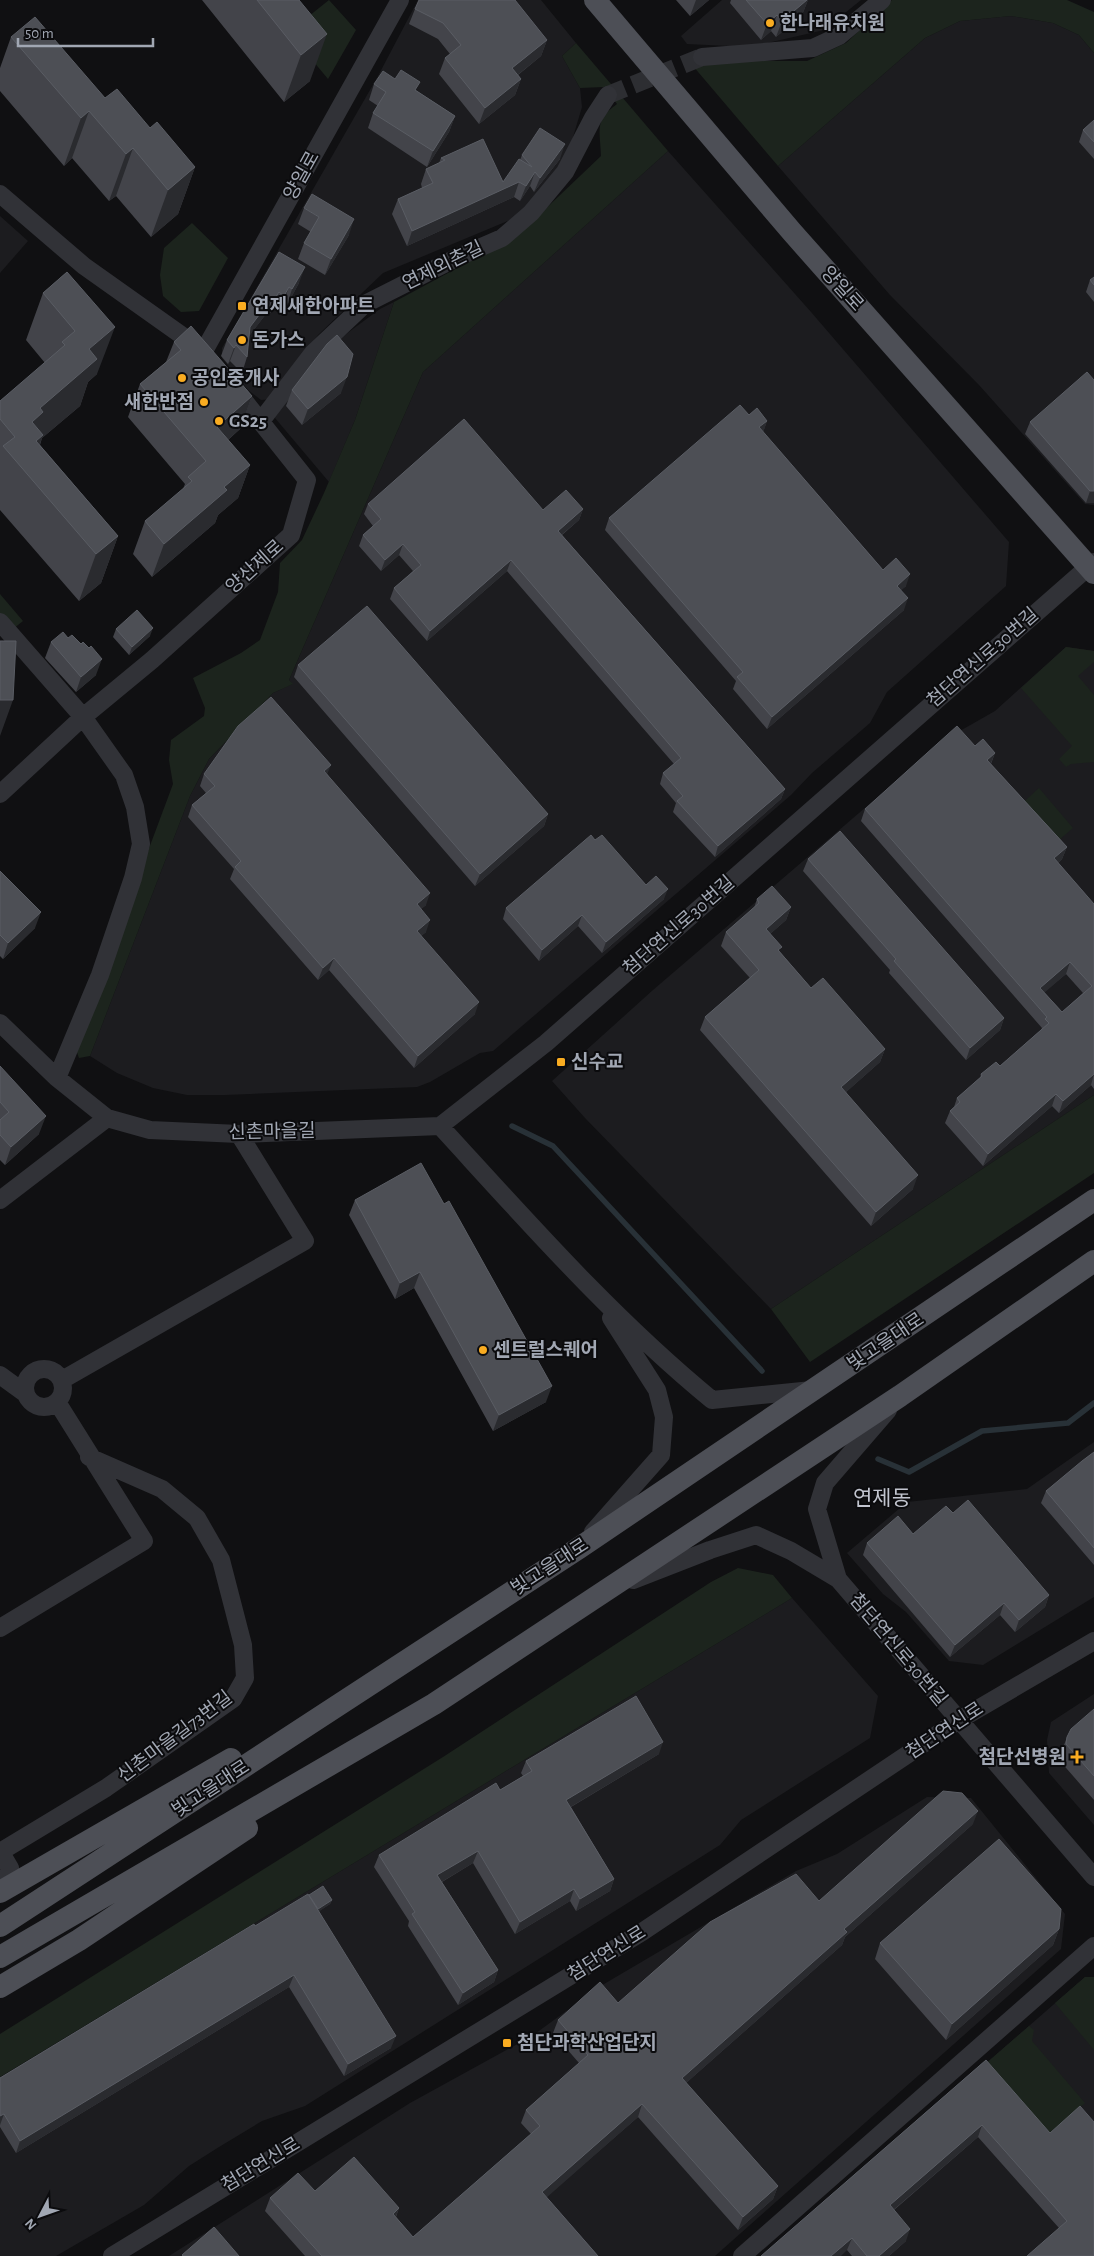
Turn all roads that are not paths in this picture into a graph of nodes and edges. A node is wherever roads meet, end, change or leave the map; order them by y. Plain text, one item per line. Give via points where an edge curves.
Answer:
1 (400, 0) edge
2 (595, 0) edge
3 (882, 0) edge
4 (702, 56) tunnel mouth
5 (608, 95) tunnel mouth
6 (0, 194) edge
7 (204, 351) junction
8 (261, 421) junction
9 (1092, 567) edge
10 (0, 622) edge
11 (82, 717) junction
12 (0, 794) edge
13 (0, 1023) edge
14 (57, 1078) junction
15 (106, 1118) junction
16 (440, 1126) junction
17 (239, 1134) junction
18 (0, 1200) edge
19 (1094, 1200) edge
20 (1094, 1261) edge
21 (597, 1297) junction
22 (0, 1375) edge
23 (62, 1380) junction
24 (818, 1389) junction
25 (26, 1394) junction
26 (900, 1396) junction
27 (57, 1402) junction
28 (89, 1457) junction
29 (579, 1548) junction
30 (838, 1579) junction
31 (610, 1590) junction
32 (0, 1628) edge
33 (1094, 1640) edge
34 (406, 1660) junction
35 (434, 1704) junction
36 (959, 1720) junction
37 (0, 1852) edge
38 (1094, 1877) edge
39 (2, 1891) edge
40 (0, 1926) edge
41 (1094, 1946) edge
42 (0, 1957) edge
43 (0, 1987) edge
44 (112, 2256) edge
45 (742, 2256) edge

1 - 7 street, 양일로
2 - 9 main road, 양일로 via 792,232
3 - 4 street via 839,36 813,48
5 - 8 street, 연제외촌길 via 565,172 531,214 502,238 365,304 313,353
6 - 7 street, 양산제로 via 84,266
7 - 8 street, 양산제로
8 - 11 street, 양산제로 via 307,480 290,535 170,644
9 - 16 street, 첨단연신로30번길 via 546,1043
10 - 11 street
11 - 12 street, 양산제로
11 - 14 street via 124,775 135,807 141,844 133,878 100,974
13 - 14 street, 신촌마을길
14 - 15 street, 신촌마을길
15 - 17 street, 신촌마을길 via 150,1130
15 - 18 street
16 - 17 street, 신촌마을길
16 - 21 street
17 - 23 street via 304,1241
19 - 24 main road, 빛고을대로
20 - 26 main road, 빛고을대로
21 - 24 street via 712,1400
21 - 29 street via 656,1390 664,1418 661,1455
22 - 25 street
23 - 25 street via 53,1370 34,1371 26,1381
23 - 27 street via 63,1392
24 - 29 main road, 빛고을대로
25 - 27 street via 39,1406 52,1406
26 - 30 street via 825,1483 816,1509
26 - 31 main road, 빛고을대로
27 - 28 street
28 - 32 street via 144,1541
28 - 37 street, 신촌마을길73번길 via 162,1489 198,1518 221,1560 243,1645 245,1678 233,1699 106,1788
29 - 34 main road, 빛고을대로
30 - 31 street via 756,1535
30 - 36 street, 첨단연신로30번길
31 - 35 main road, 빛고을대로
33 - 36 street, 첨단연신로
34 - 39 main road
34 - 40 main road, 빛고을대로
35 - 42 main road, 빛고을대로
35 - 43 main road via 78,1940
36 - 38 street, 첨단연신로30번길
36 - 44 street, 첨단연신로 via 642,1932
37 - 39 street via 10,1868
41 - 45 street

